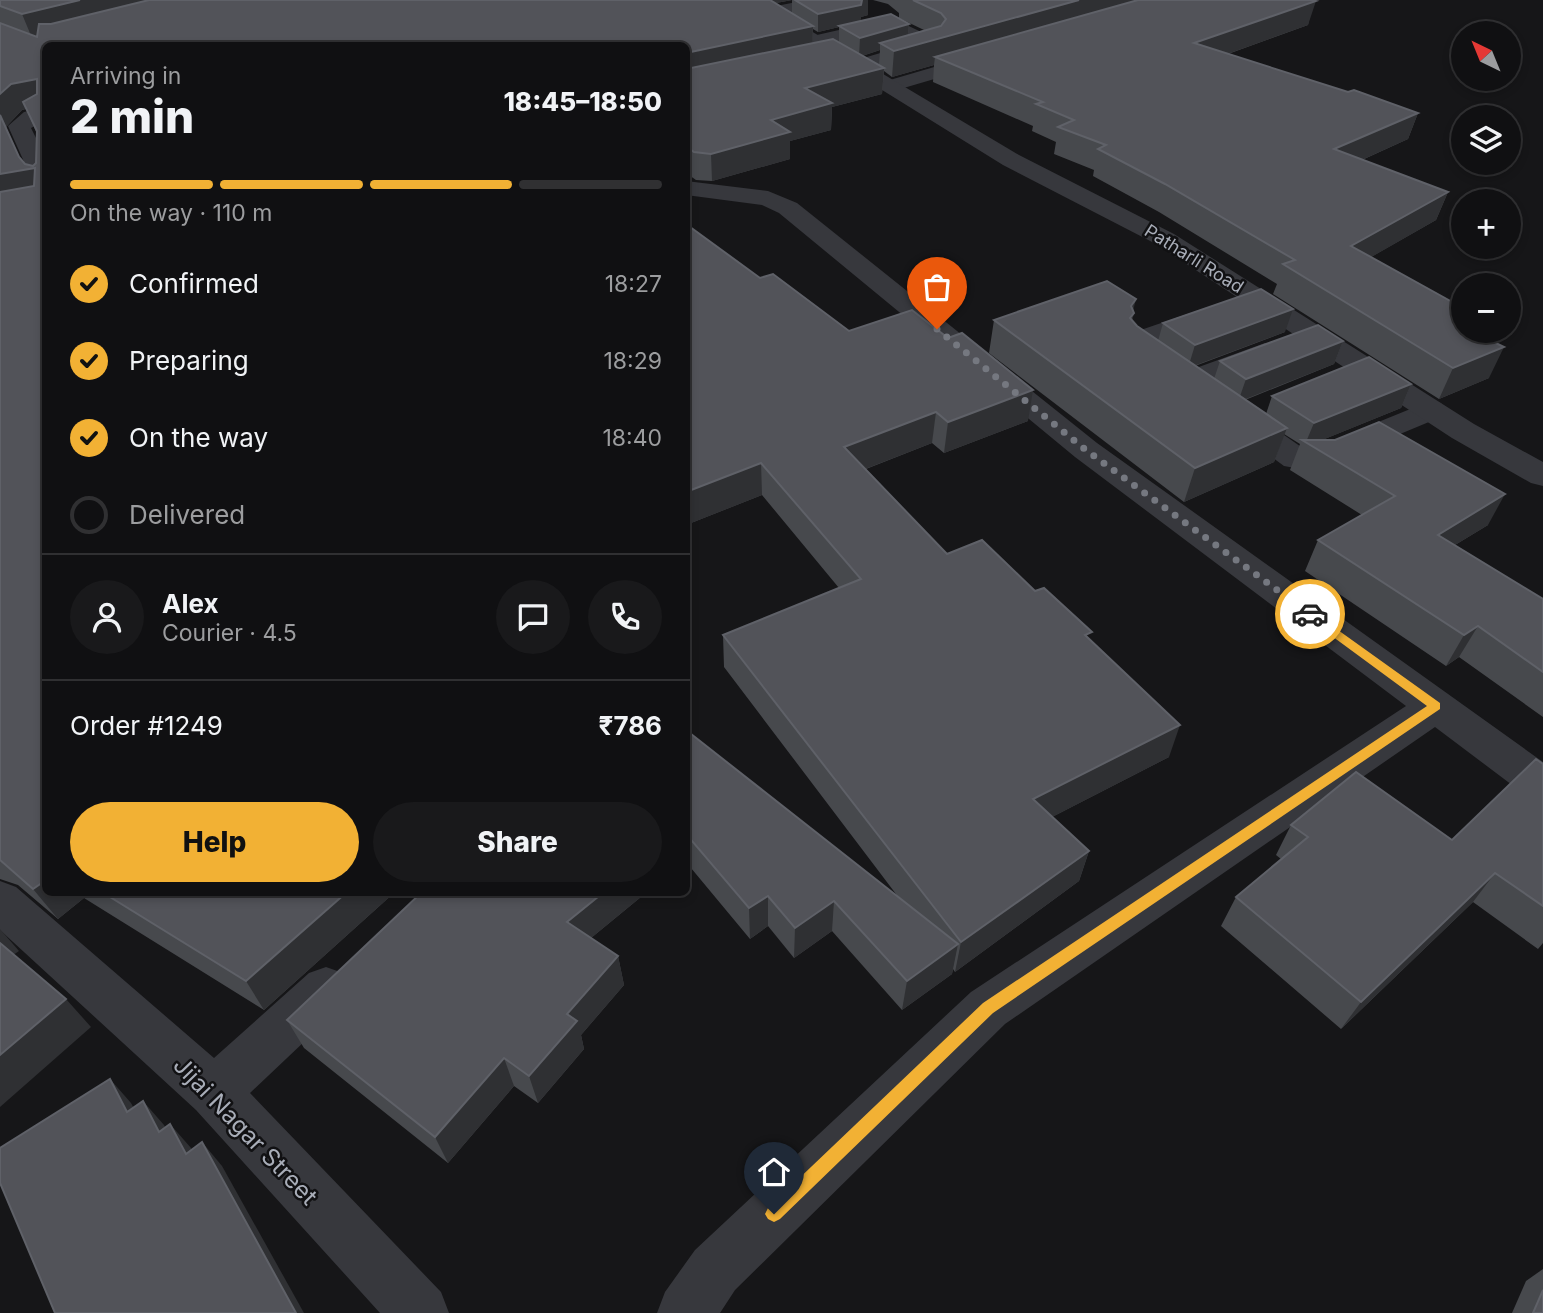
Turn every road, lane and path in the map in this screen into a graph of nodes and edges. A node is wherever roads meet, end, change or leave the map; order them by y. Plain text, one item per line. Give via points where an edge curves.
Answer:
1 (746, 0) edge
2 (835, 0) edge
3 (877, 9) dead end
4 (768, 13) junction
5 (813, 46) junction
6 (1007, 52) edge
7 (857, 66) junction
8 (890, 86) junction
9 (42, 114) edge
10 (42, 175) edge
11 (690, 188) edge
12 (1256, 298) junction
13 (1313, 334) junction
14 (1362, 366) junction
15 (1185, 382) junction
16 (1325, 382) edge
17 (1430, 410) junction
18 (1543, 476) edge
19 (1436, 706) junction
20 (1543, 785) edge
21 (0, 901) edge
22 (362, 956) edge
23 (215, 1092) junction
24 (420, 1313) edge
25 (686, 1313) edge

1 - 4 street
2 - 4 street
3 - 5 street via 888,18
4 - 5 street
5 - 7 street, Patharli Road
5 - 7 street via 887,24 931,44
6 - 8 street
7 - 8 street, Patharli Road
8 - 12 street, Patharli Road via 1011,160 1165,239
9 - 10 street via 19,126
11 - 19 street via 768,198 788,208 1086,450
12 - 13 street, Patharli Road
12 - 15 street via 1140,346
13 - 14 street, Patharli Road
13 - 15 street
14 - 16 street
14 - 17 street, Patharli Road
15 - 17 street via 1249,412 1295,459 1311,461
17 - 18 street, Patharli Road
19 - 20 street
19 - 25 street via 988,1008 715,1270
21 - 23 street, Jijai Nagar Street
22 - 23 street
23 - 24 street, Jijai Nagar Street

